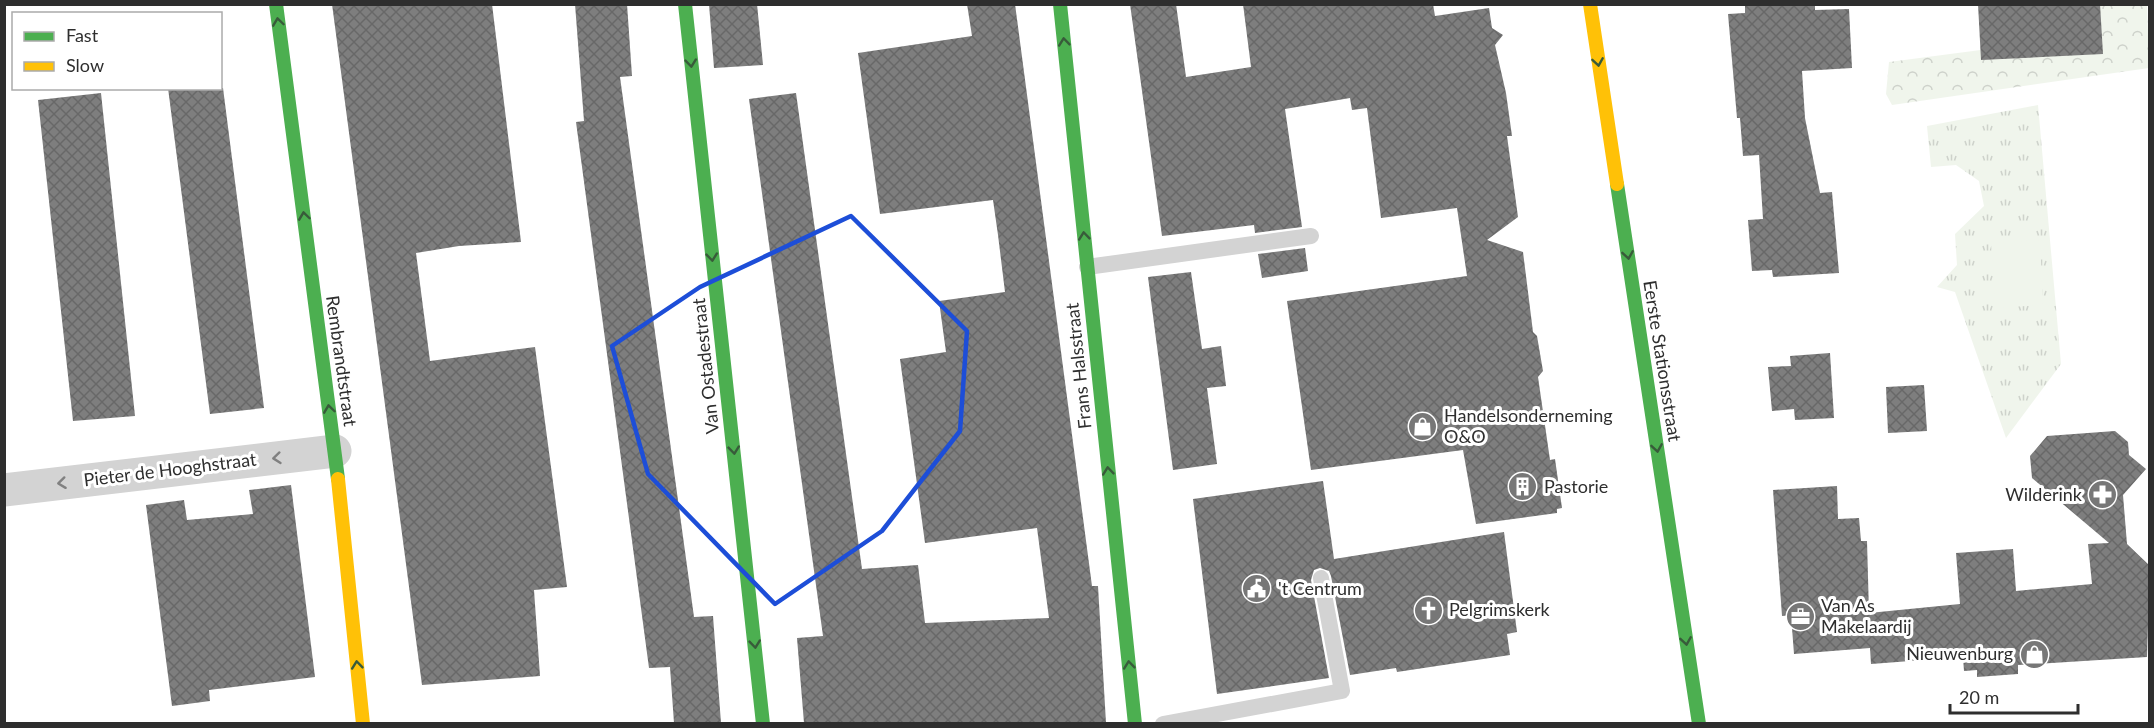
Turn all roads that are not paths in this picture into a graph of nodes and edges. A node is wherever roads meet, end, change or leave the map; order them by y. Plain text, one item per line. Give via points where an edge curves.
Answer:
1 (276, 4) edge
2 (685, 4) edge
3 (1060, 4) edge
4 (1590, 4) edge
5 (1311, 236) dead end
6 (1087, 267) junction
7 (335, 451) junction
8 (4, 489) edge
9 (1321, 578) dead end
10 (363, 723) edge
11 (763, 723) edge
12 (1135, 723) edge
13 (1163, 723) edge
14 (1699, 723) edge

7 -> 1 street, Rembrandtstraat
2 -> 11 street, Van Ostadestraat
6 -> 3 street, Frans Halsstraat
4 -> 14 street, Eerste Stationsstraat
5 - 6 lane
12 -> 6 street, Frans Halsstraat
7 -> 8 street, Pieter de Hooghstraat
10 -> 7 street, Rembrandtstraat
9 - 13 lane via 1342,691

